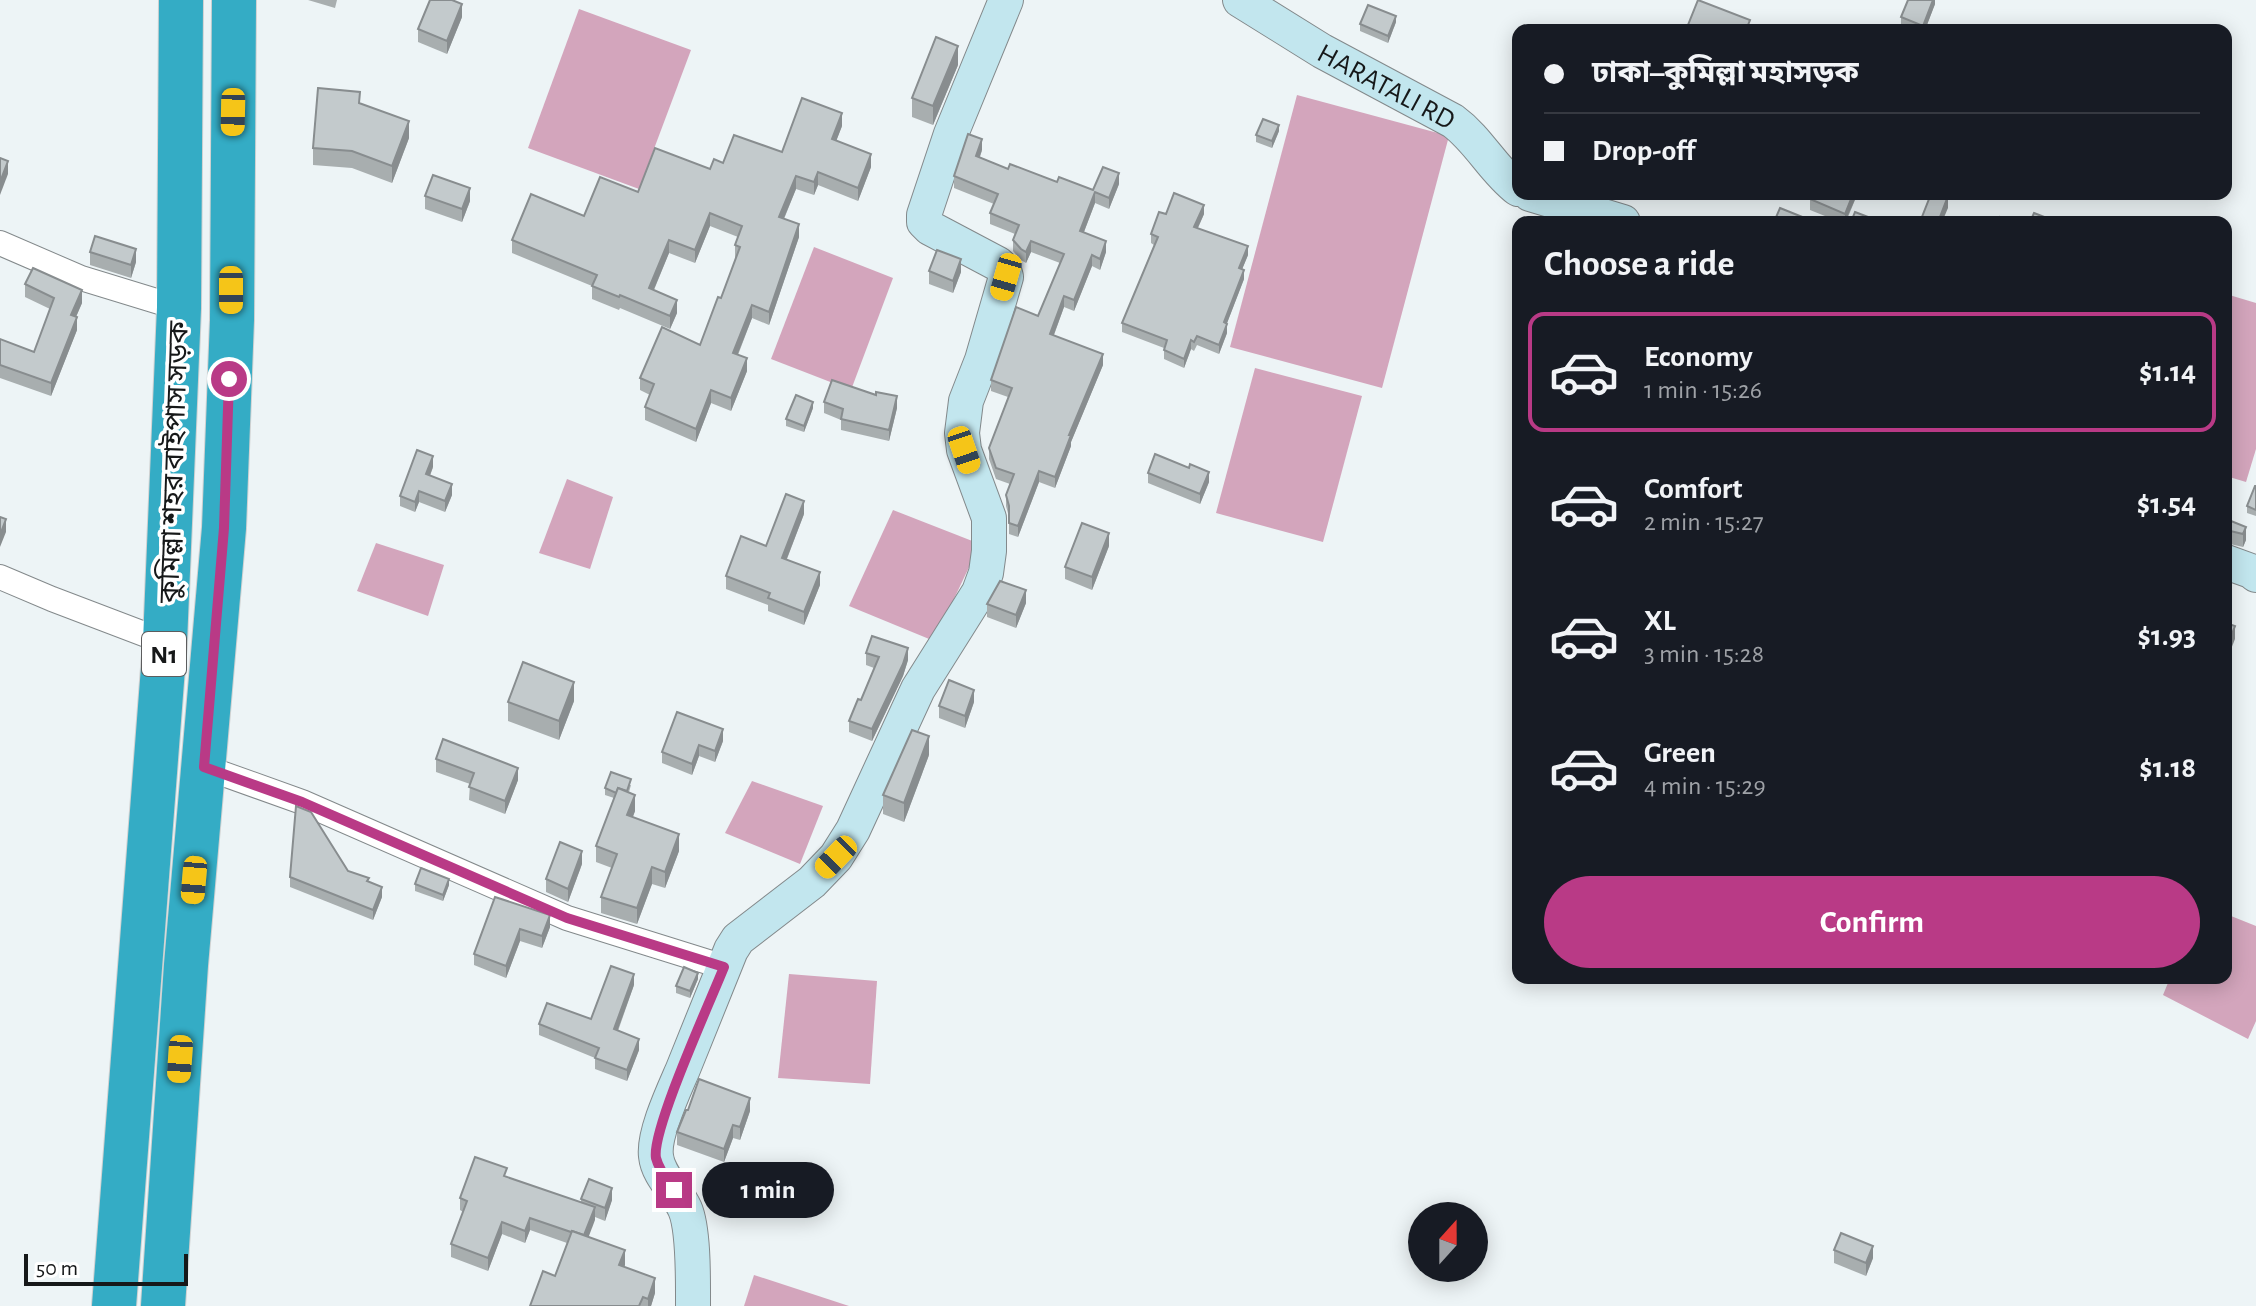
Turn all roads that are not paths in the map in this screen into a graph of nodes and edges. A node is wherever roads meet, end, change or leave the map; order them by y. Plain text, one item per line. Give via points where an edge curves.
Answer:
1 (181, 0) edge
2 (234, 0) edge
3 (1006, 0) edge
4 (1240, 0) edge
5 (1512, 184) edge
6 (1550, 200) edge
7 (1603, 216) edge
8 (0, 243) edge
9 (179, 308) junction
10 (2232, 564) edge
11 (2256, 575) edge
12 (0, 577) edge
13 (165, 642) junction
14 (204, 767) junction
15 (724, 967) junction
16 (164, 1292) edge
17 (115, 1295) edge
18 (693, 1306) edge

1 - 9 highway, কুমিল্লা শহর বাইপাস সড়ক / N1
2 - 14 highway, N1 via 232,320 224,528
3 - 15 street via 924,215 930,228 998,264 1006,277 966,401 962,433 989,518 986,573 918,689 836,857 738,939
4 - 5 street, HARATALI RD via 1453,121
6 - 7 street
8 - 9 street via 81,278
9 - 13 highway, কুমিল্লা শহর বাইপাস সড়ক / N1
10 - 11 street
12 - 13 street
13 - 17 highway, কুমিল্লা শহর বাইপাস সড়ক / N1
14 - 15 street via 302,802 567,918
14 - 16 highway, N1
15 - 18 street via 657,1140 663,1175 686,1211
16 - 17 highway

